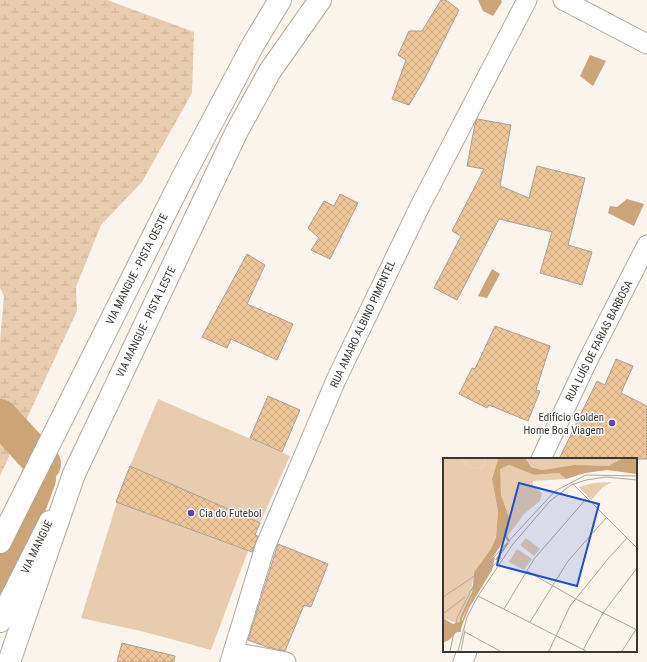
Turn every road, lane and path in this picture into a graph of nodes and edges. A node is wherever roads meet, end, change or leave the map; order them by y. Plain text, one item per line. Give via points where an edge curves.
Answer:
1 (280, 0) edge
2 (320, 0) edge
3 (527, 0) edge
4 (563, 0) edge
5 (647, 44) edge
6 (647, 245) edge
7 (541, 458) edge
8 (74, 474) junction
9 (0, 542) edge
10 (0, 621) edge
11 (468, 652) edge
12 (232, 657) edge
13 (9, 662) edge
14 (286, 662) edge
15 (463, 662) edge

1 - 9 main road, VIA MANGUE - PISTA OESTE via 184,175
2 - 8 main road, VIA MANGUE - PISTA LESTE via 270,71 237,131
3 - 12 street, RUA AMARO ALBINO PIMENTEL via 420,206 336,380 265,547
4 - 5 street
6 - 7 street, RUA LUÍS DE FARIAS BARBOSA
8 - 10 main road, VIA MANGUE
8 - 13 main road, VIA MANGUE - PISTA LESTE
11 - 15 street
12 - 14 street

